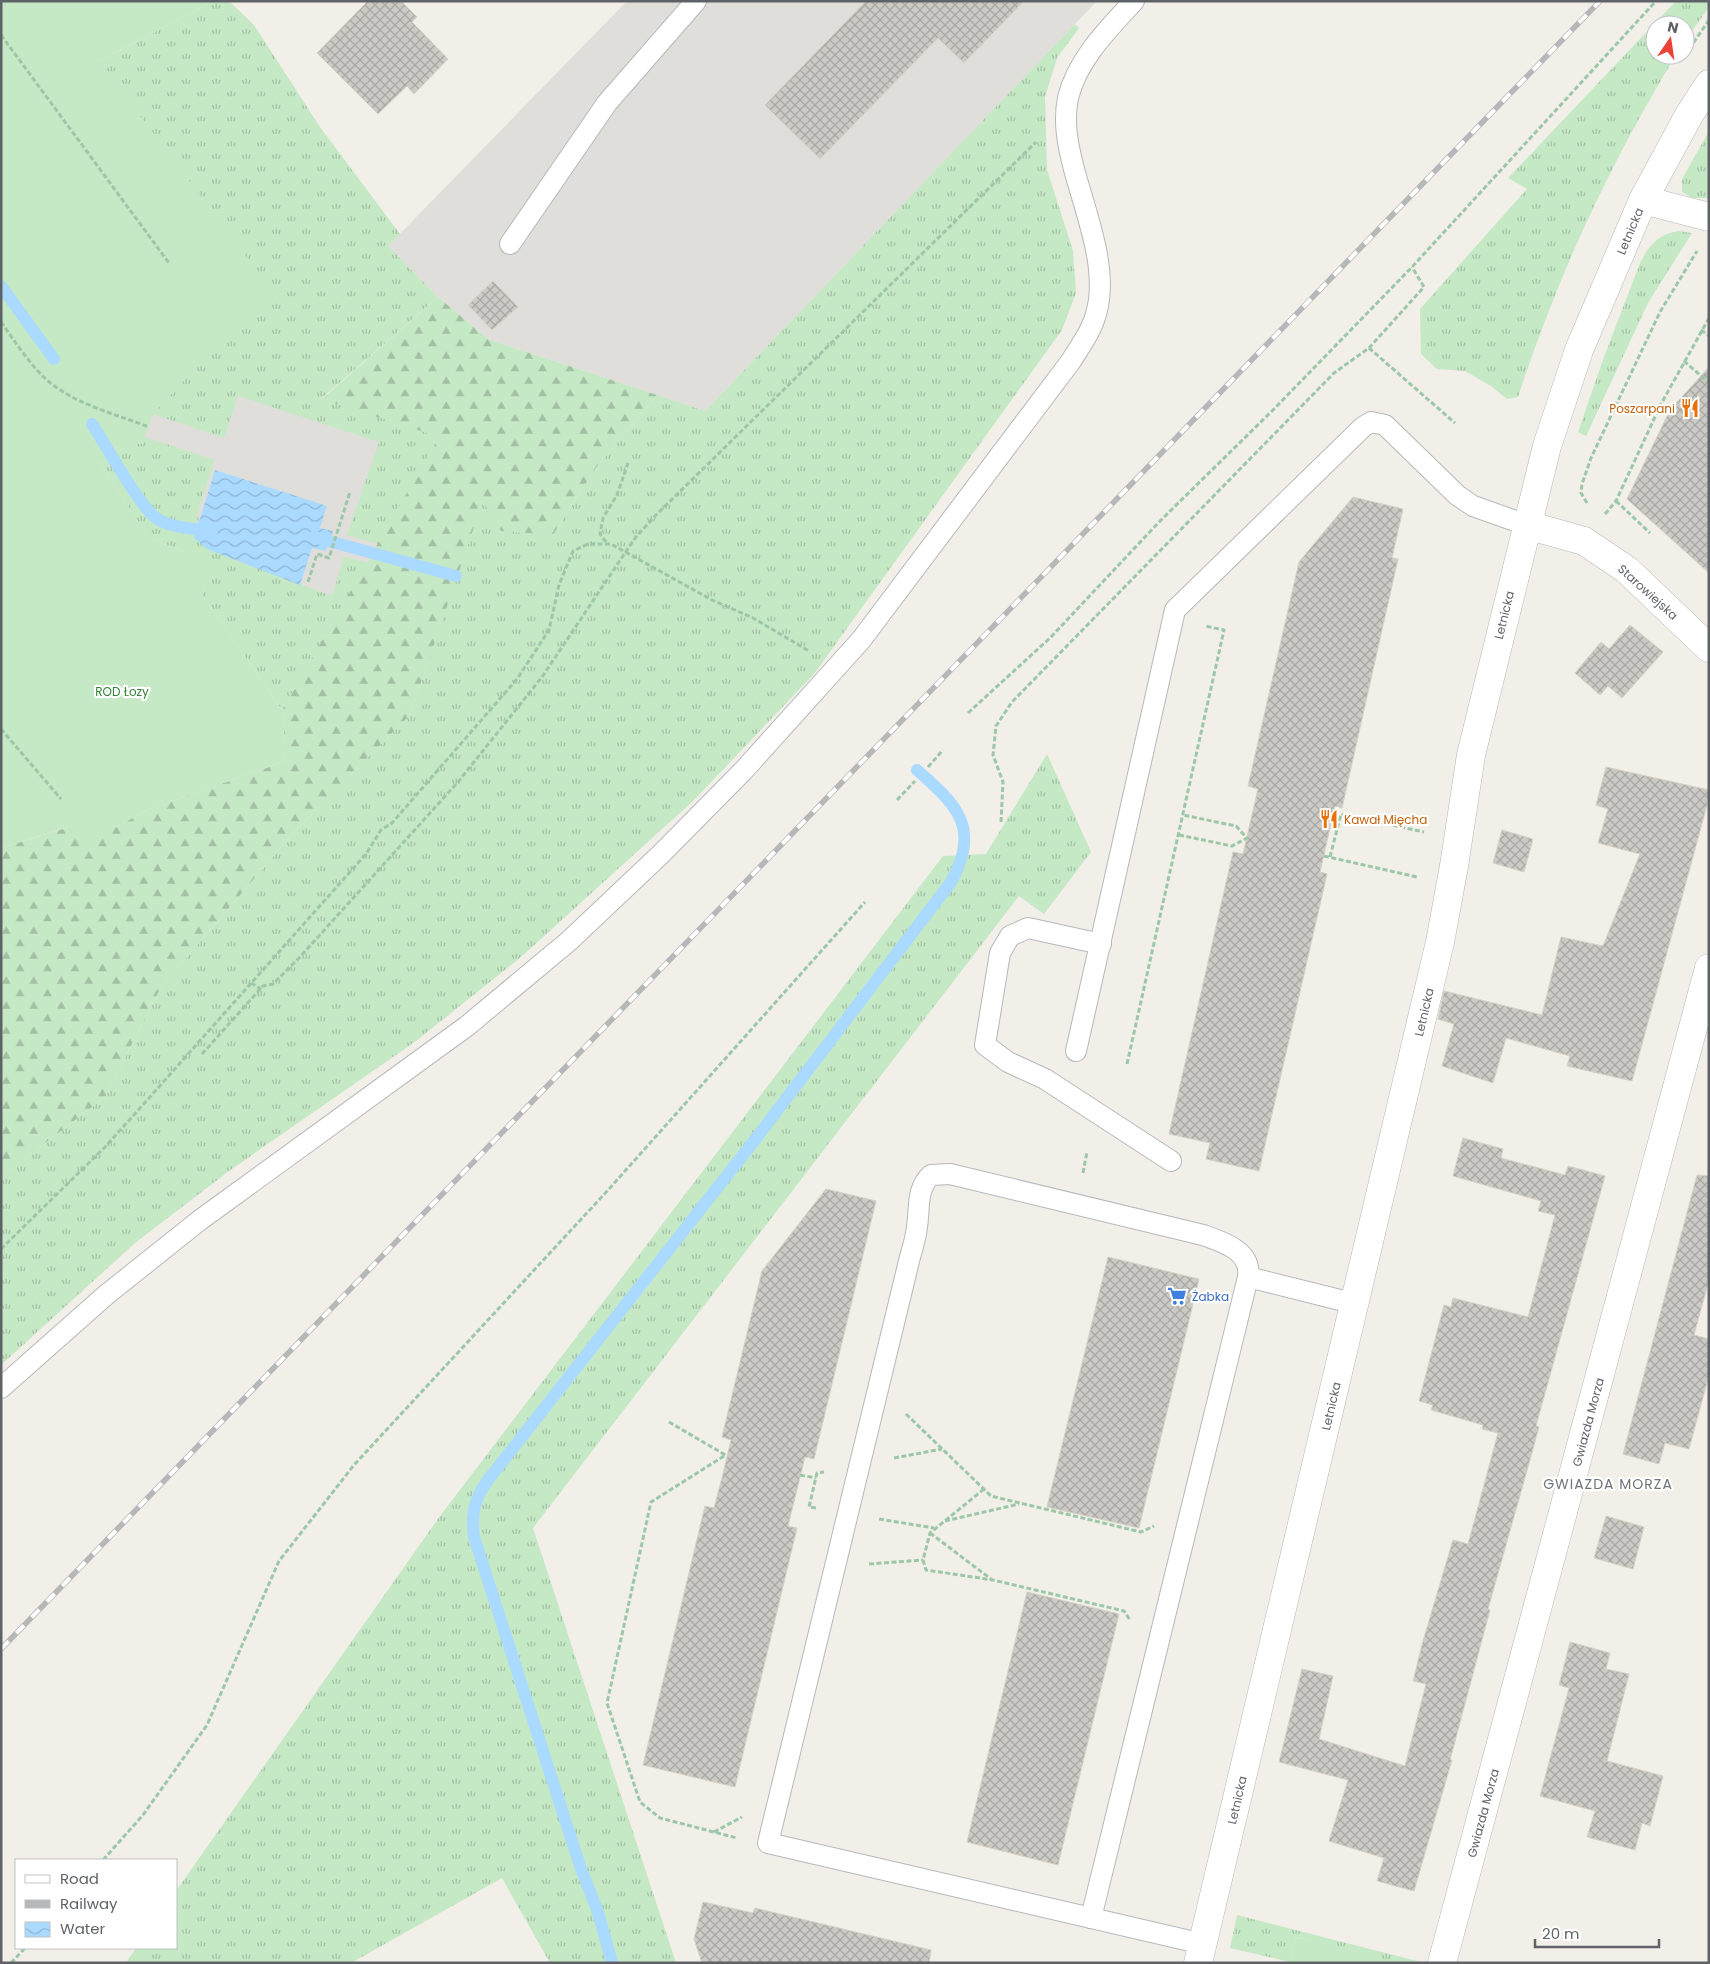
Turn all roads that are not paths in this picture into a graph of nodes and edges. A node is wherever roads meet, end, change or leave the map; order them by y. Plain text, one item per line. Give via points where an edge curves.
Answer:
1 (696, 1) edge
2 (1134, 1) edge
3 (1709, 84) edge
4 (1643, 200) junction
5 (1709, 217) edge
6 (510, 244) dead end
7 (1527, 525) junction
8 (1709, 648) edge
9 (1101, 944) junction
10 (1709, 968) edge
11 (1076, 1051) dead end
12 (1171, 1161) dead end
13 (1248, 1277) junction
14 (1356, 1304) junction
15 (1, 1388) edge
16 (1091, 1918) junction
17 (1200, 1954) edge
18 (1442, 1963) edge

1 - 6 lane via 607,103
2 - 15 lane via 1092,50 1068,97 1065,122 1069,148 1098,261 1101,285 1091,326 1071,361 897,594 838,667 703,813 569,941 452,1037 267,1170 152,1258
3 - 4 street, Letnicka
4 - 5 street
4 - 7 street, Letnicka via 1579,350 1547,446
7 - 8 street, Starowiejska via 1584,541 1627,570
7 - 9 lane via 1473,506 1445,484 1385,425 1372,422 1363,427 1175,610
7 - 14 street, Letnicka via 1471,755 1440,942
9 - 11 lane
9 - 12 lane via 1028,928 1010,936 1000,953 985,1045 1008,1062 1045,1079
10 - 18 street, Gwiazda Morza
13 - 14 lane
13 - 16 lane
13 - 16 lane via 1247,1261 1240,1253 1203,1235 950,1174 931,1175 920,1190 917,1227 768,1843
14 - 17 street, Letnicka
16 - 17 lane

